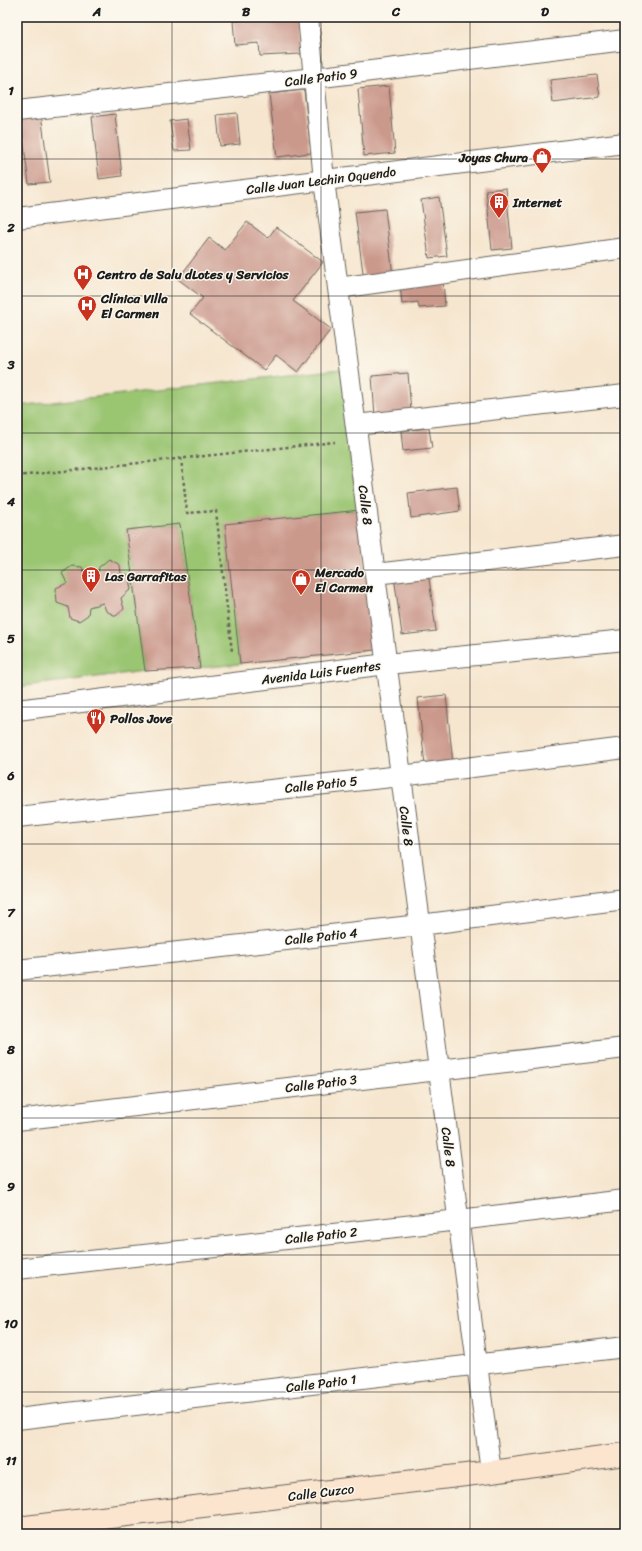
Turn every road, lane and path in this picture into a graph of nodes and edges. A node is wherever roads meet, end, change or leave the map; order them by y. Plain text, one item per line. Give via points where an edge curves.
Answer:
1 (308, 17) edge
2 (625, 40) edge
3 (314, 78) junction
4 (17, 111) edge
5 (625, 143) edge
6 (324, 180) junction
7 (17, 218) edge
8 (625, 248) edge
9 (338, 288) junction
10 (625, 395) edge
11 (356, 425) junction
12 (340, 442) dead end
13 (181, 458) junction
14 (17, 476) edge
15 (625, 545) edge
16 (375, 574) junction
17 (625, 640) edge
18 (232, 652) dead end
19 (387, 664) junction
20 (17, 710) edge
21 (625, 748) edge
22 (401, 776) junction
23 (17, 817) edge
24 (625, 899) edge
25 (420, 925) junction
26 (17, 970) edge
27 (625, 1048) edge
28 (439, 1071) junction
29 (17, 1120) edge
30 (625, 1200) edge
31 (459, 1220) junction
32 (17, 1269) edge
33 (625, 1347) edge
34 (477, 1364) junction
35 (17, 1419) edge
36 (625, 1454) edge
37 (491, 1472) junction
38 (17, 1528) edge

1 - 3 street, Calle 8
2 - 3 street, Calle Patio 9
3 - 4 street, Calle Patio 9
3 - 6 street, Calle 8
5 - 6 street, Calle Juan Lechin Oquendo
6 - 7 street, Calle Juan Lechin Oquendo
6 - 9 street, Calle 8
8 - 9 street
9 - 11 street, Calle 8
10 - 11 street
11 - 16 street, Calle 8
12 - 13 path
13 - 14 path
13 - 18 path via 187,513 216,511
15 - 16 street
16 - 19 street, Calle 8
17 - 19 street, Avenida Luis Fuentes
19 - 20 street, Avenida Luis Fuentes
19 - 22 street, Calle 8
21 - 22 street, Calle Patio 5
22 - 23 street, Calle Patio 5
22 - 25 street, Calle 8
24 - 25 street, Calle Patio 4
25 - 26 street, Calle Patio 4
25 - 28 street, Calle 8
27 - 28 street, Calle Patio 3
28 - 29 street, Calle Patio 3
28 - 31 street, Calle 8
30 - 31 street, Calle Patio 2
31 - 32 street, Calle Patio 2
31 - 34 street, Calle 8
33 - 34 street, Calle Patio 1
34 - 35 street, Calle Patio 1
34 - 37 street, Calle 8
36 - 37 street, Calle Cuzco
37 - 38 street, Calle Cuzco

